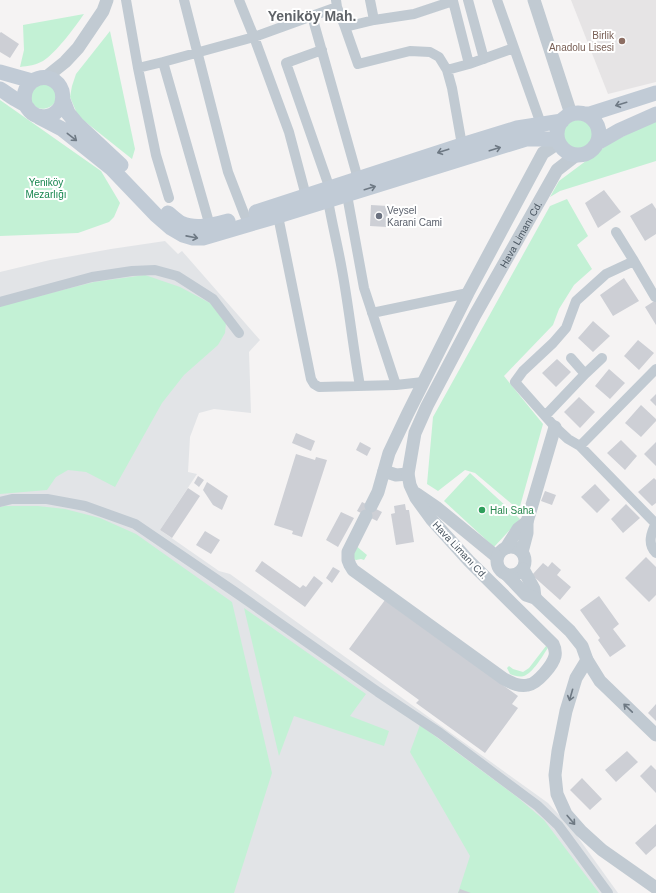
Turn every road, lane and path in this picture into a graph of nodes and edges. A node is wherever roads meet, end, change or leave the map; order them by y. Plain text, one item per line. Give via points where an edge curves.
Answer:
1 (107, 0) edge
2 (126, 0) edge
3 (184, 0) edge
4 (239, 0) edge
5 (370, 0) edge
6 (468, 0) edge
7 (496, 0) edge
8 (534, 0) edge
9 (336, 3) edge
10 (312, 16) junction
11 (374, 20) junction
12 (345, 26) junction
13 (254, 37) junction
14 (514, 48) junction
15 (322, 50) junction
16 (198, 53) junction
17 (484, 59) junction
18 (163, 62) junction
19 (470, 64) junction
20 (138, 68) junction
21 (447, 70) junction
22 (0, 72) edge
23 (44, 80) junction
24 (0, 88) edge
25 (656, 93) edge
26 (63, 100) junction
27 (24, 104) junction
28 (656, 114) edge
29 (39, 116) junction
30 (572, 116) junction
31 (541, 124) junction
32 (558, 141) junction
33 (599, 142) junction
34 (462, 145) junction
35 (575, 156) junction
36 (358, 179) junction
37 (329, 195) junction
38 (347, 195) junction
39 (306, 196) junction
40 (170, 198) dead end
41 (245, 216) junction
42 (278, 216) junction
43 (210, 226) junction
44 (616, 232) dead end
45 (634, 261) junction
46 (468, 293) junction
47 (655, 297) dead end
48 (0, 302) edge
49 (372, 314) junction
50 (239, 333) dead end
51 (571, 358) dead end
52 (602, 358) dead end
53 (656, 369) edge
54 (585, 374) junction
55 (424, 382) junction
56 (396, 385) junction
57 (360, 386) junction
58 (546, 415) junction
59 (555, 427) junction
60 (580, 446) junction
61 (384, 471) junction
62 (408, 474) junction
63 (413, 490) junction
64 (0, 502) edge
65 (527, 522) junction
66 (656, 523) edge
67 (522, 552) junction
68 (502, 553) junction
69 (656, 553) edge
70 (523, 569) junction
71 (507, 574) junction
72 (535, 598) junction
73 (587, 660) junction
74 (656, 735) edge
75 (654, 883) edge
76 (608, 893) edge

1 - 23 street via 103,11 78,48
2 - 20 street
3 - 16 street
4 - 13 street
5 - 11 street
6 - 17 street
7 - 14 street
8 - 30 street
9 - 10 street
9 - 12 street
10 - 13 street
10 - 15 street
11 - 12 street
11 - 19 street via 414,14 453,1
12 - 21 street via 358,64 410,51 430,52 439,57
13 - 16 street
13 - 39 street via 289,132
14 - 17 street
14 - 31 street
15 - 36 street
15 - 37 street via 286,62
16 - 18 street
16 - 41 street via 228,172
17 - 19 street
18 - 20 street
18 - 43 street
19 - 21 street
20 - 40 street via 156,155
21 - 34 street
22 - 23 main road
23 - 26 main road via 60,88
23 - 27 main road via 27,86 24,91
24 - 27 main road
25 -> 30 main road via 590,114
26 - 29 main road via 52,115
26 - 43 main road via 68,113 77,124 121,165 157,204 181,223 196,227
27 - 29 main road via 28,110
28 - 33 main road
29 -> 42 main road via 62,129 112,169 156,215 183,235 203,238
30 - 31 main road
30 - 32 main road via 558,126
30 - 33 main road via 591,117 599,128
31 - 34 main road via 517,128
32 - 35 main road via 562,149
38 -> 32 main road via 526,140
32 - 46 street, Hava Limanı Cd. via 543,153
33 - 35 main road via 589,153
34 -> 36 main road
35 - 62 street, Hava Limanı Cd. via 557,170 427,406 415,433
36 - 37 main road
37 - 38 main road
37 - 39 main road
37 - 42 main road
37 - 57 street
38 - 49 street via 364,288
39 - 41 main road
41 - 43 main road
42 - 57 street via 311,379 319,387
44 - 45 street
45 - 47 street
45 - 58 street via 606,274 576,301 566,328 515,382
46 - 49 street
46 - 55 street, Hava Limanı Cd.
48 - 50 street via 92,277 156,270 177,276 213,299
49 - 56 street
51 - 54 street
52 - 54 street
53 - 60 street
54 - 58 street
55 - 56 street
55 - 61 street, Hava Limanı Cd. via 389,453
56 - 57 street
58 - 59 street
59 - 60 street
59 - 65 street
60 - 66 street
61 - 62 street via 396,475
61 - 63 street, Hava Limanı Cd. via 378,492 348,552 348,560 353,570 504,679 521,686 535,682 554,660 556,648 469,561 432,520
62 - 63 street, Hava Limanı Cd.
63 - 68 street
64 - 76 street via 12,499 47,499 85,506 135,524 440,733 538,806 558,825
65 - 67 street
65 - 68 street via 518,529
66 - 69 street via 651,534 651,543
67 - 68 street via 510,547
67 - 70 street via 525,560
68 - 71 street via 497,562 500,570
70 - 71 street via 516,574
70 - 72 street via 534,589
71 - 72 street via 526,595
72 - 73 street via 570,631 582,646
74 -> 73 street via 600,681
73 -> 75 street via 576,678 566,711 555,775 557,794 566,814 580,831 602,850

